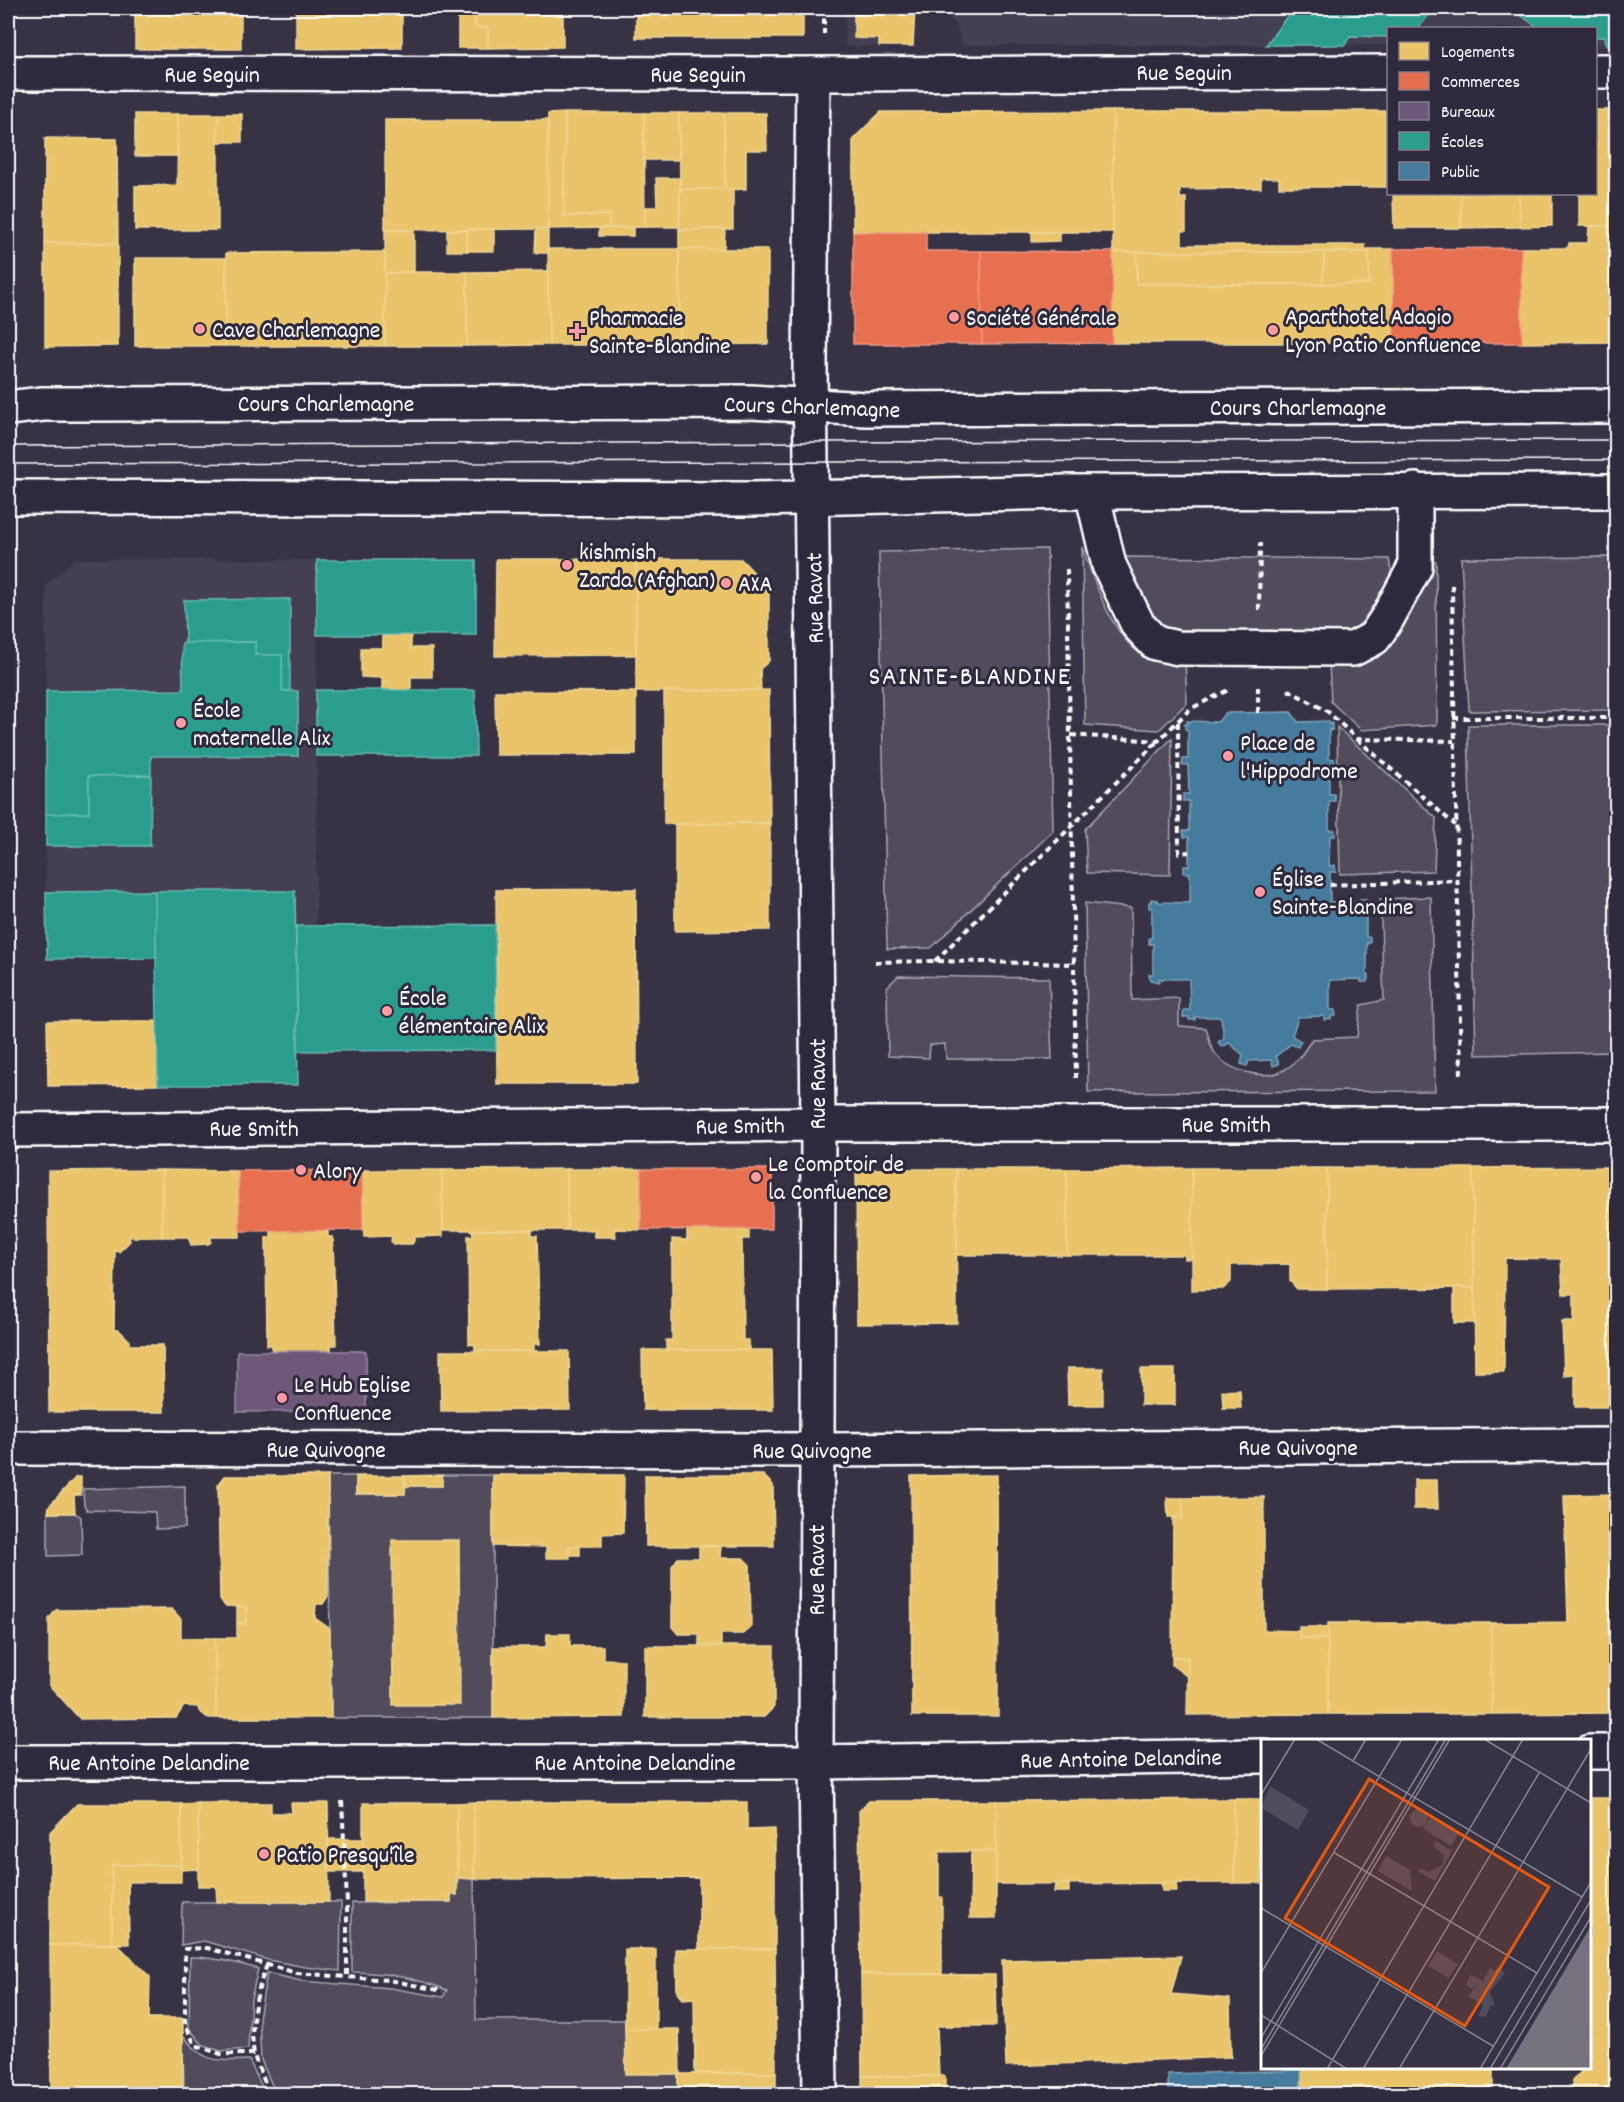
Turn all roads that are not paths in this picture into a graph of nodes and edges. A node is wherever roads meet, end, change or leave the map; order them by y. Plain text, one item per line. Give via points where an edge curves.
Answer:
1 (1597, 71) edge
2 (1617, 71) edge
3 (1387, 72) edge
4 (8, 73) edge
5 (813, 74) junction
6 (811, 405) junction
7 (1617, 406) edge
8 (8, 408) edge
9 (1415, 490) junction
10 (1617, 491) edge
11 (1092, 492) junction
12 (8, 496) edge
13 (812, 497) junction
14 (818, 1124) junction
15 (1617, 1124) edge
16 (8, 1130) edge
17 (1617, 1445) edge
18 (8, 1448) edge
19 (816, 1450) junction
20 (1591, 1752) edge
21 (1617, 1752) edge
22 (1261, 1756) edge
23 (8, 1762) edge
24 (816, 1762) junction
25 (820, 2094) edge

1 - 2 street
3 - 5 street, Rue Seguin
4 - 5 street, Rue Seguin
5 - 6 street, Rue Ravat
6 - 7 street, Cours Charlemagne via 910,409
6 - 8 street, Cours Charlemagne via 43,404
6 - 13 street, Rue Ravat
9 - 10 street
9 - 11 street
9 - 11 street via 1415,567 1374,638 1353,649 1178,648 1155,643 1138,625 1109,565
11 - 13 street
12 - 13 street
13 - 14 street, Rue Ravat
14 - 15 street, Rue Smith
14 - 16 street, Rue Smith
14 - 19 street, Rue Ravat
17 - 19 street, Rue Quivogne
18 - 19 street, Rue Quivogne
19 - 24 street, Rue Ravat
20 - 21 street
22 - 24 street, Rue Antoine Delandine
23 - 24 street, Rue Antoine Delandine
24 - 25 street, Rue Ravat

